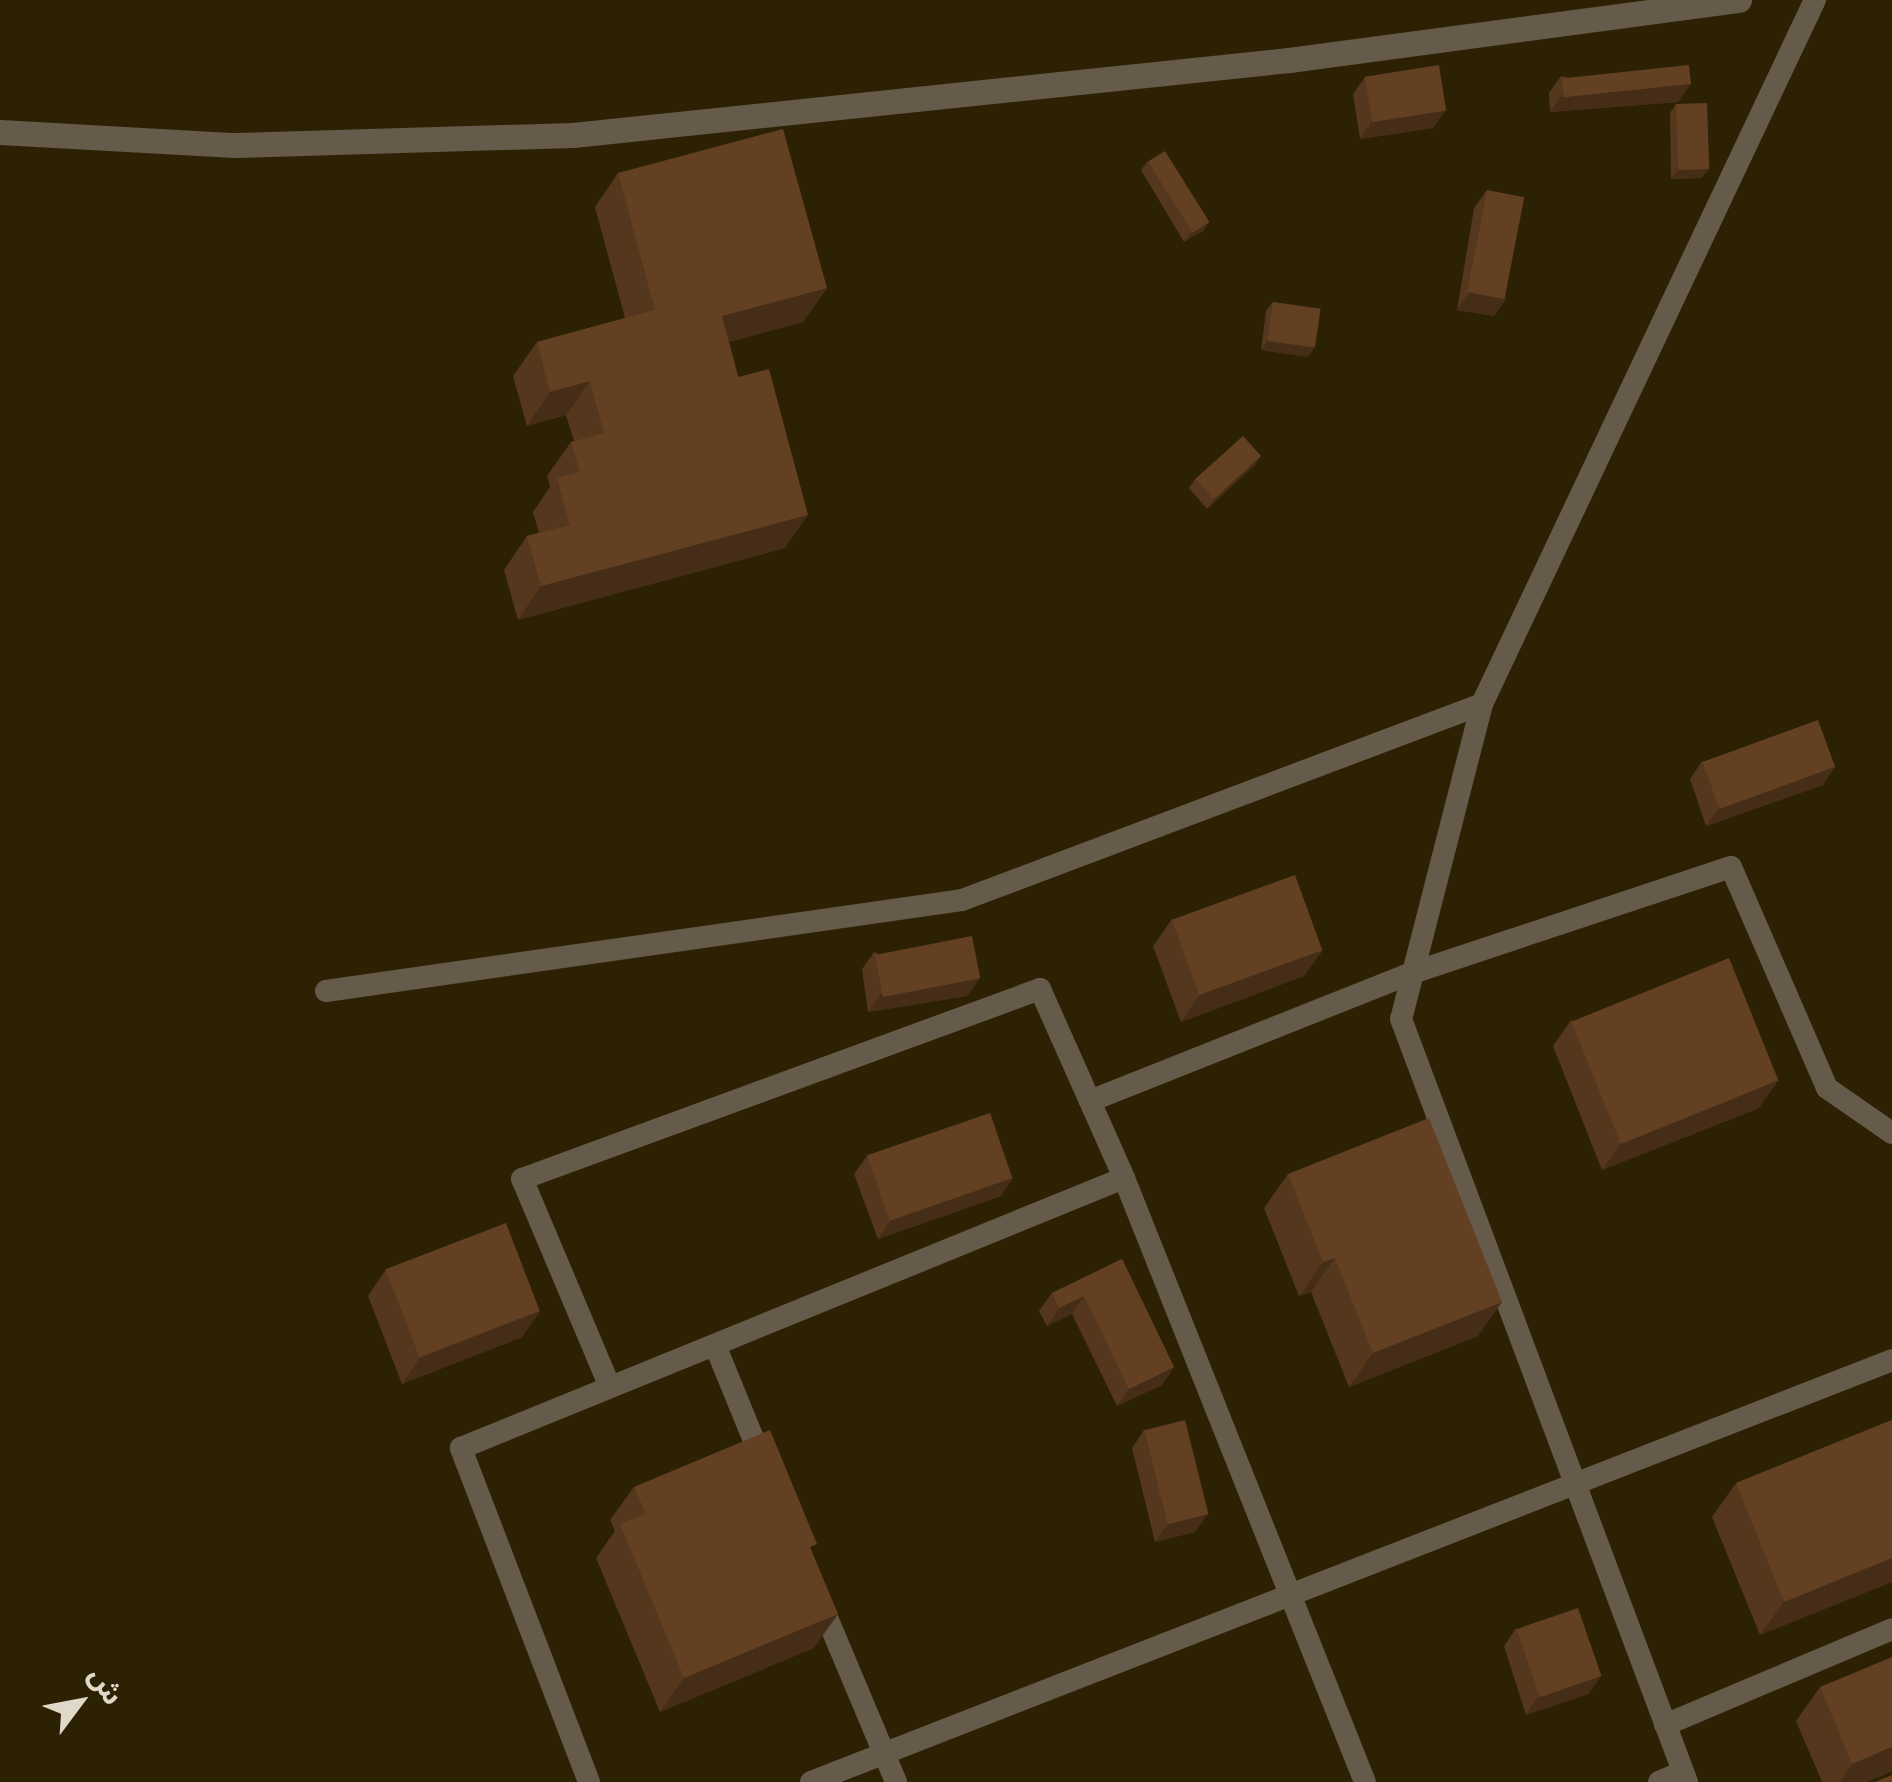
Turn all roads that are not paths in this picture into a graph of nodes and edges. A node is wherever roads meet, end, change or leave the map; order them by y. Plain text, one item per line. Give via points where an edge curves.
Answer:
1 (1739, 0) edge
2 (1814, 0) edge
3 (0, 132) edge
4 (1482, 704) junction
5 (1412, 973) junction
6 (326, 990) dead end
7 (1090, 1101) junction
8 (1892, 1133) edge
9 (1124, 1178) junction
10 (714, 1345) junction
11 (1892, 1360) edge
12 (610, 1387) junction
13 (1574, 1480) junction
14 (773, 1487) edge
15 (810, 1576) edge
16 (1294, 1592) junction
17 (1892, 1629) edge
18 (1665, 1724) junction
19 (884, 1753) junction
20 (1685, 1777) edge
21 (589, 1782) edge
22 (811, 1782) edge
23 (896, 1782) edge
24 (1365, 1782) edge
25 (1659, 1782) edge

1 - 3 street via 1289,60 573,136 234,146
2 - 4 lane
4 - 5 lane
4 - 6 lane via 962,900
5 - 7 lane
5 - 8 lane via 1731,867 1827,1088
5 - 13 lane via 1400,1020
7 - 9 lane
7 - 12 lane via 1040,989 522,1179
9 - 10 lane
9 - 16 lane
10 - 12 lane
10 - 14 lane
11 - 13 lane
12 - 21 lane via 461,1448
13 - 16 lane
13 - 18 lane
15 - 19 lane
16 - 19 lane
16 - 24 lane
17 - 18 lane
18 - 20 lane
19 - 22 lane
19 - 23 lane
20 - 25 lane

